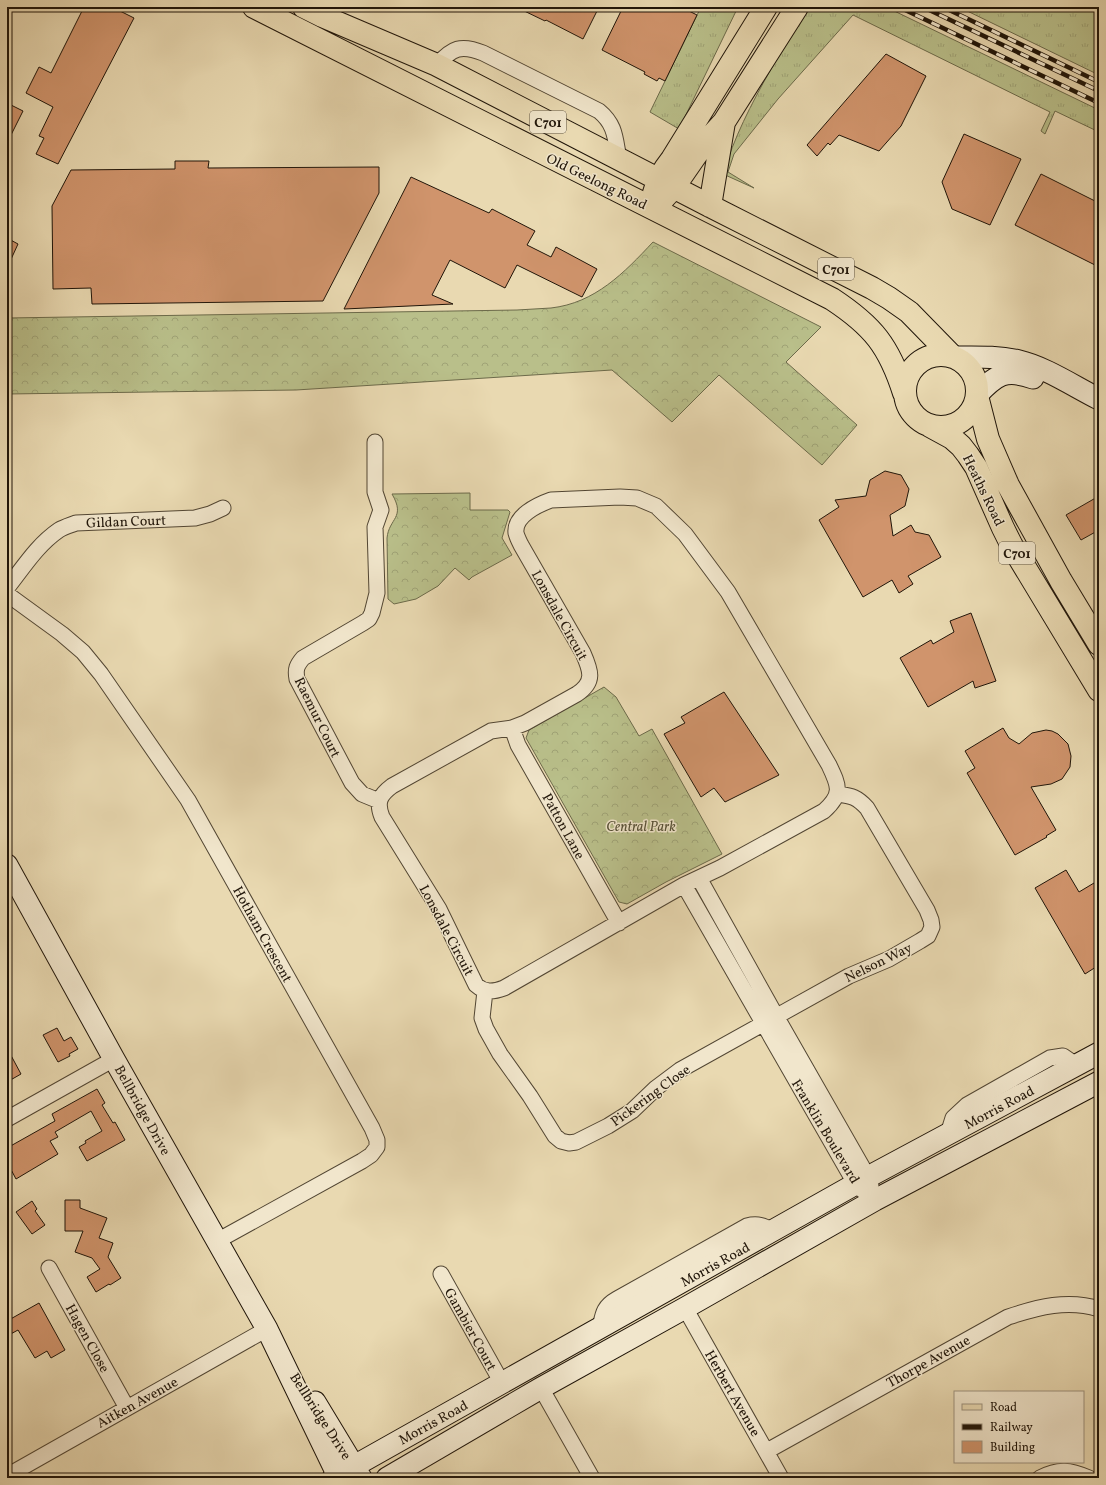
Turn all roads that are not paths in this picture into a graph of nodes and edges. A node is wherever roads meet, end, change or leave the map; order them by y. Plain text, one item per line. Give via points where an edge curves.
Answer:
1 (254, 7) edge
2 (304, 7) edge
3 (766, 7) edge
4 (798, 7) edge
5 (437, 65) junction
6 (724, 122) junction
7 (619, 159) junction
8 (667, 183) junction
9 (710, 206) junction
10 (653, 208) junction
11 (954, 357) junction
12 (904, 393) junction
13 (977, 396) junction
14 (1099, 399) edge
15 (1099, 413) edge
16 (930, 426) junction
17 (375, 442) dead end
18 (223, 508) dead end
19 (7, 588) edge
20 (7, 594) edge
21 (1099, 644) edge
22 (1099, 690) edge
23 (512, 728) junction
24 (838, 794) junction
25 (379, 801) junction
26 (7, 865) edge
27 (699, 878) junction
28 (684, 885) junction
29 (618, 923) junction
30 (748, 966) junction
31 (735, 974) junction
32 (485, 991) junction
33 (770, 1020) junction
34 (1099, 1052) edge
35 (114, 1059) junction
36 (1099, 1082) edge
37 (7, 1119) edge
38 (862, 1181) junction
39 (875, 1200) junction
40 (217, 1241) junction
41 (49, 1268) dead end
42 (441, 1274) dead end
43 (685, 1308) junction
44 (1099, 1309) edge
45 (267, 1329) junction
46 (529, 1368) junction
47 (502, 1383) junction
48 (541, 1388) junction
49 (127, 1408) junction
50 (767, 1451) junction
51 (345, 1475) edge
52 (7, 1476) edge
53 (387, 1478) edge
54 (592, 1478) edge
55 (781, 1478) edge
56 (1040, 1478) edge
57 (1089, 1478) edge

1 - 10 main road, Old Geelong Road / C701
2 - 5 main road, Old Geelong Road / C701
3 - 8 main road
4 - 6 main road
5 - 7 main road, Old Geelong Road / C701
5 - 7 street, Old Geelong Road via 452,51 470,48 599,111 608,118 613,127
6 - 8 main road
6 - 9 main road
7 - 8 main road, Old Geelong Road / C701
8 - 9 main road, Old Geelong Road / C701
8 - 10 main road
9 - 11 main road, Old Geelong Road / C701 via 889,298 915,318
10 - 12 main road, Old Geelong Road / C701 via 849,310 885,347 894,363
11 - 12 main road via 935,355 919,362 908,375
11 - 13 main road, C701 via 972,372
11 - 14 street via 994,357 1020,361
12 - 16 main road, C701 via 906,403 914,416
13 - 15 street via 997,376 1017,373 1033,378
13 - 16 main road via 973,408 960,422 942,428
13 - 21 main road, Heaths Road / C701 via 988,439 1008,486
16 - 22 main road, Heaths Road / C701 via 957,442 973,462 1002,528
17 - 25 street, Raemur Court via 375,492 381,510 375,528 377,593 372,613 363,623 303,658 296,671 297,679 352,783 362,794
18 - 19 street, Gildan Court via 195,518 76,523 60,529 47,539
20 - 40 street, Hotham Crescent via 83,652 188,800 377,1140 378,1147 362,1161
23 - 24 street, Lonsdale Circuit via 577,694 588,684 590,677 583,653 521,545 516,533 517,524 527,513 551,500 637,498 656,506 685,534 728,592 829,765
23 - 25 street, Lonsdale Circuit via 491,731 392,786 384,792
23 - 29 street, Patton Lane via 518,744
24 - 27 street via 824,811
24 - 33 street, Nelson Way via 852,796 867,808 927,910 932,920 932,928 928,936 889,959 849,976
25 - 32 street, Lonsdale Circuit via 378,809 382,817 439,909 476,985
26 - 35 street, Bellbridge Drive
27 - 28 street
27 - 30 street, Franklin Boulevard
28 - 29 street
28 - 31 street, Franklin Boulevard
29 - 32 street via 504,988 495,992
30 - 31 street
30 - 33 street, Franklin Boulevard
31 - 33 street, Franklin Boulevard
32 - 33 street, Pickering Close via 482,1018 486,1029 555,1136 569,1144 581,1141 608,1126 632,1111 680,1070
33 - 38 street, Franklin Boulevard
34 - 38 street, Morris Road
35 - 37 street
35 - 40 street, Bellbridge Drive
36 - 39 street, Morris Road
38 - 39 street, Franklin Boulevard
38 - 46 street, Morris Road
39 - 43 street, Morris Road
40 - 45 street, Bellbridge Drive
41 - 49 street, Hagen Close
42 - 47 street, Gambier Court
43 - 48 street, Morris Road
43 - 50 street, Herbert Avenue
44 - 50 street, Thorpe Avenue via 1062,1304 1032,1309 1008,1317
45 - 49 street, Aitken Avenue
45 - 51 street, Bellbridge Drive via 280,1355 312,1397
46 - 47 street, Morris Road
46 - 48 street
47 - 51 street, Morris Road
48 - 53 street, Morris Road
48 - 54 street
49 - 52 street, Aitken Avenue
50 - 55 street, Herbert Avenue
56 - 57 street via 1064,1470

